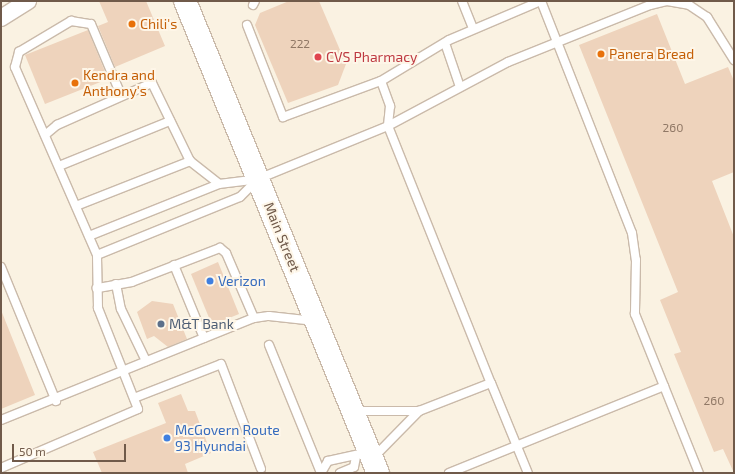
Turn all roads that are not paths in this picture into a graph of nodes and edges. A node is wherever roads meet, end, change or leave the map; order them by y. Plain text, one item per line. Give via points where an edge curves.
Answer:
1 (28, 1) edge
2 (185, 1) edge
3 (462, 1) edge
4 (541, 1) edge
5 (1, 18) edge
6 (247, 25) dead end
7 (473, 28) junction
8 (556, 42) junction
9 (445, 43) junction
10 (734, 60) edge
11 (381, 81) junction
12 (460, 87) junction
13 (121, 95) junction
14 (170, 121) junction
15 (388, 126) junction
16 (46, 135) junction
17 (190, 161) junction
18 (59, 166) junction
19 (258, 179) junction
20 (218, 184) junction
21 (76, 206) junction
22 (89, 236) junction
23 (97, 255) junction
24 (174, 265) junction
25 (1, 267) edge
26 (116, 284) junction
27 (97, 288) junction
28 (254, 318) junction
29 (316, 322) junction
30 (204, 338) junction
31 (269, 345) dead end
32 (146, 361) junction
33 (123, 371) junction
34 (491, 383) junction
35 (664, 386) junction
36 (134, 398) junction
37 (56, 401) junction
38 (353, 411) junction
39 (419, 411) junction
40 (1, 420) edge
41 (516, 445) junction
42 (369, 460) edge
43 (1, 468) edge
44 (262, 471) edge
45 (252, 473) edge
46 (321, 473) edge
47 (340, 473) edge
48 (449, 473) edge
49 (528, 473) edge
50 (699, 473) edge

1 - 5 street
2 - 19 main road, Main Street
3 - 7 lane
4 - 7 lane
4 - 8 lane
6 - 11 lane via 283,118
7 - 9 lane
8 - 10 lane via 653,4 675,2 692,7 707,17
8 - 12 lane
8 - 35 lane via 632,233 636,260 634,310
9 - 11 lane
9 - 12 lane
11 - 15 lane via 390,106
12 - 15 lane
13 - 14 lane via 152,82
13 - 16 lane via 117,100 57,125
13 - 16 lane via 91,24 71,21 20,50 14,67
14 - 17 lane
14 - 18 lane
15 - 19 lane
15 - 34 lane
16 - 18 lane
17 - 20 lane
17 - 21 lane
18 - 21 lane
19 - 20 lane
19 - 23 lane via 240,197
19 - 29 main road, Main Street
20 - 22 lane
21 - 22 lane
22 - 23 lane
23 - 27 lane
24 - 26 lane
24 - 28 lane via 216,248 223,249
24 - 30 lane
25 - 37 lane
26 - 27 lane
26 - 32 lane via 121,310
27 - 33 lane via 98,308
28 - 29 lane via 269,316
28 - 30 lane
29 - 38 main road, Main Street
30 - 32 lane
31 - 46 lane
32 - 33 lane
33 - 36 lane
33 - 37 lane
34 - 39 lane
34 - 41 lane
35 - 41 lane
35 - 50 lane
36 - 43 lane via 138,409
36 - 44 lane via 221,364
37 - 40 lane
38 - 39 lane
38 - 42 main road, Main Street
39 - 42 lane
41 - 48 lane
41 - 49 lane
42 - 46 lane via 348,454 328,461
42 - 47 lane
44 - 45 lane

